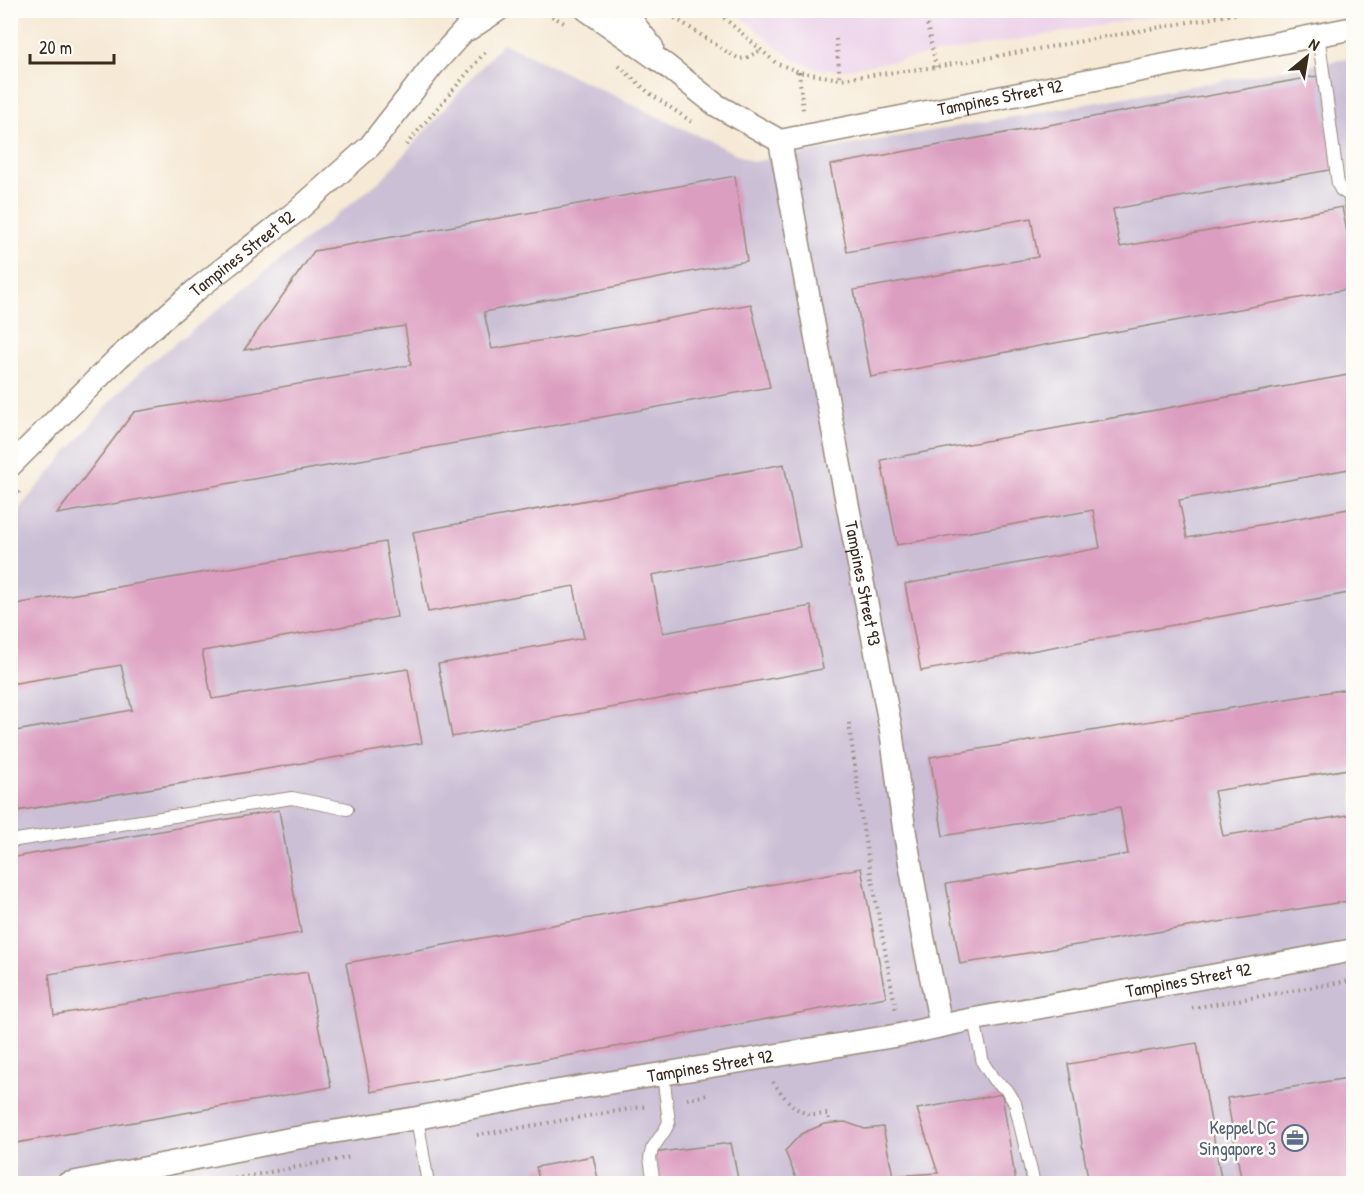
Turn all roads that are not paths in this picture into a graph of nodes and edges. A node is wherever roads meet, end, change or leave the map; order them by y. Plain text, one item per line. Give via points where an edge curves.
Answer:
1 (480, 10) edge
2 (498, 10) edge
3 (623, 10) edge
4 (580, 19) edge
5 (1353, 28) edge
6 (462, 33) junction
7 (1318, 34) junction
8 (666, 66) junction
9 (780, 141) junction
10 (1353, 222) edge
11 (10, 466) edge
12 (347, 809) dead end
13 (10, 841) edge
14 (1353, 950) edge
15 (974, 1020) junction
16 (941, 1026) junction
17 (663, 1075) junction
18 (417, 1118) junction
19 (80, 1182) edge
20 (428, 1184) edge
21 (654, 1184) edge
22 (1034, 1184) edge

1 - 6 street, Tampines Street 92
2 - 6 street, Tampines Street 92
3 - 8 street
4 - 8 street
5 - 7 street, Tampines Street 92
6 - 11 street, Tampines Street 92 via 370,146 118,358
7 - 9 street, Tampines Street 92
7 - 10 lane via 1338,184 1349,195
8 - 9 street via 716,105
9 - 16 street, Tampines Street 93 via 891,729 905,839
12 - 13 lane via 292,798
14 - 15 street, Tampines Street 92
15 - 16 street, Tampines Street 92
15 - 22 lane via 983,1063 1015,1103
16 - 17 street, Tampines Street 92
17 - 18 street, Tampines Street 92
17 - 21 lane via 669,1122 652,1149
18 - 19 street, Tampines Street 92 via 290,1139
18 - 20 lane

